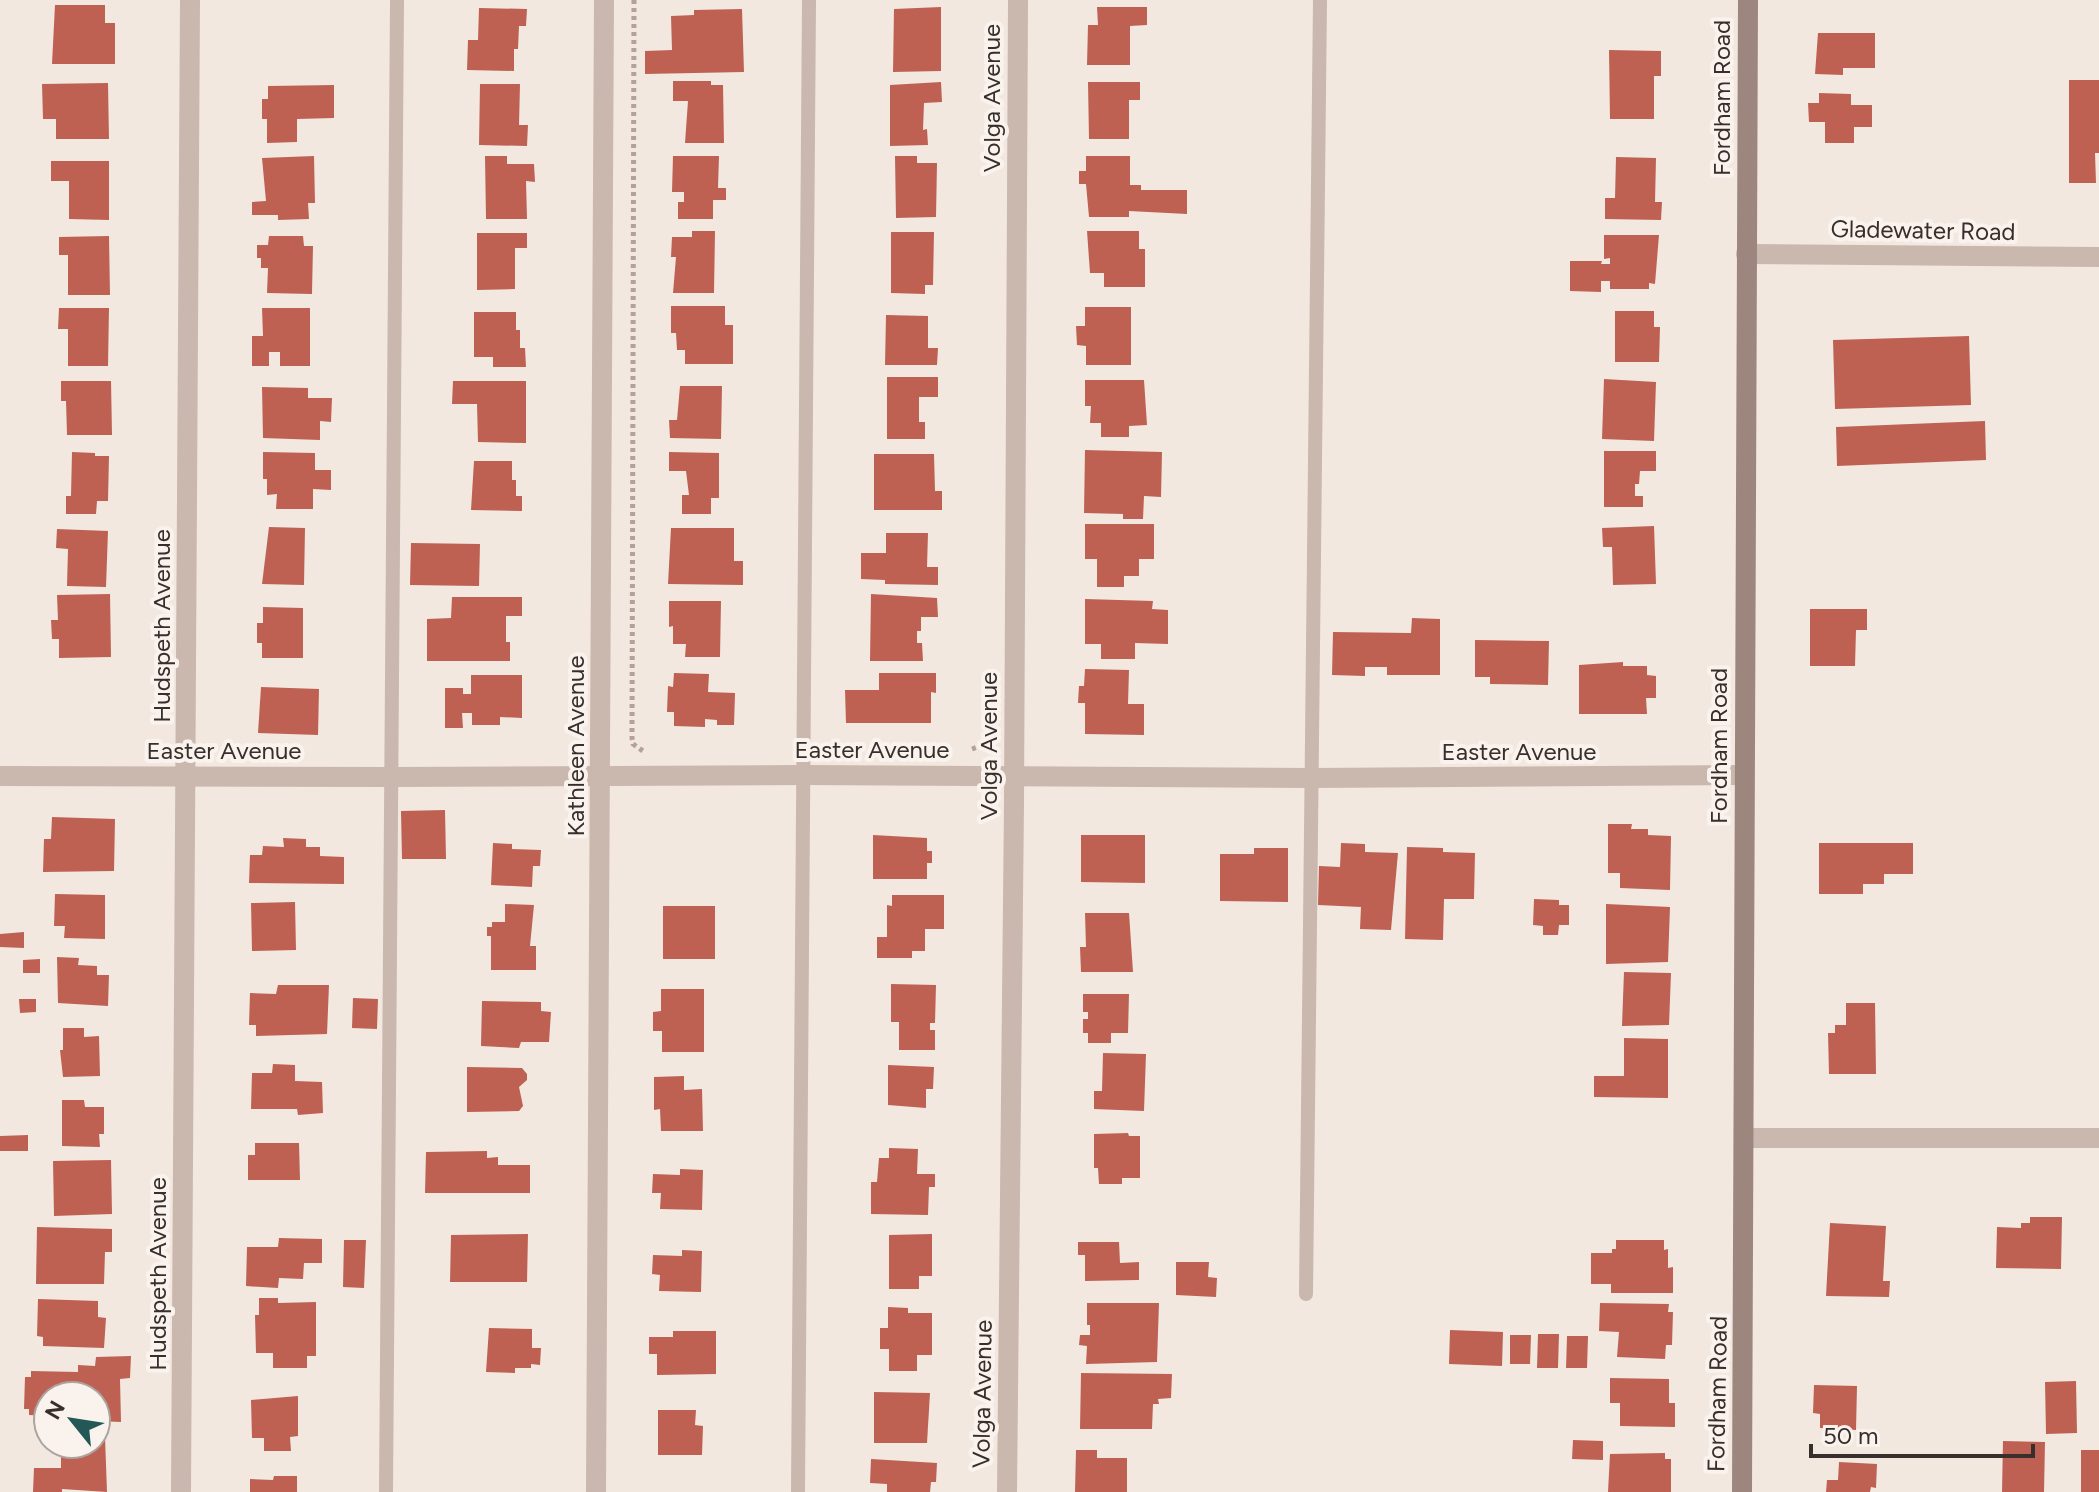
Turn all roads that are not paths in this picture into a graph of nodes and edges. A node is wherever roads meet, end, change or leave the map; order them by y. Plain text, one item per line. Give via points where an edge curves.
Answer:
1 (190, 0) edge
2 (397, 0) edge
3 (604, 0) edge
4 (809, 0) edge
5 (1018, 0) edge
6 (1320, 0) edge
7 (1748, 0) edge
8 (1746, 254) junction
9 (2099, 257) edge
10 (185, 775) junction
11 (600, 775) junction
12 (804, 775) junction
13 (1743, 775) junction
14 (0, 776) edge
15 (393, 777) junction
16 (1014, 778) junction
17 (1312, 778) junction
18 (1745, 1138) junction
19 (2099, 1138) edge
20 (1306, 1294) dead end
21 (181, 1492) edge
22 (386, 1492) edge
23 (596, 1492) edge
24 (798, 1492) edge
25 (1007, 1492) edge
26 (1742, 1492) edge

1 - 10 street, Hudspeth Avenue
2 - 15 lane
3 - 11 street, Kathleen Avenue
4 - 12 lane
5 - 16 street, Volga Avenue
6 - 17 lane
7 - 8 street, Fordham Road
8 - 9 street, Gladewater Road
8 - 13 street, Fordham Road
10 - 14 street, Easter Avenue
10 - 15 street, Easter Avenue
10 - 21 street, Hudspeth Avenue
11 - 12 street, Easter Avenue
11 - 15 street, Easter Avenue
11 - 23 street, Kathleen Avenue
12 - 16 street, Easter Avenue
12 - 24 lane
13 - 17 street, Easter Avenue
13 - 18 street, Fordham Road
15 - 22 lane
16 - 17 street, Easter Avenue
16 - 25 street, Volga Avenue
17 - 20 lane
18 - 19 street
18 - 26 street, Fordham Road

